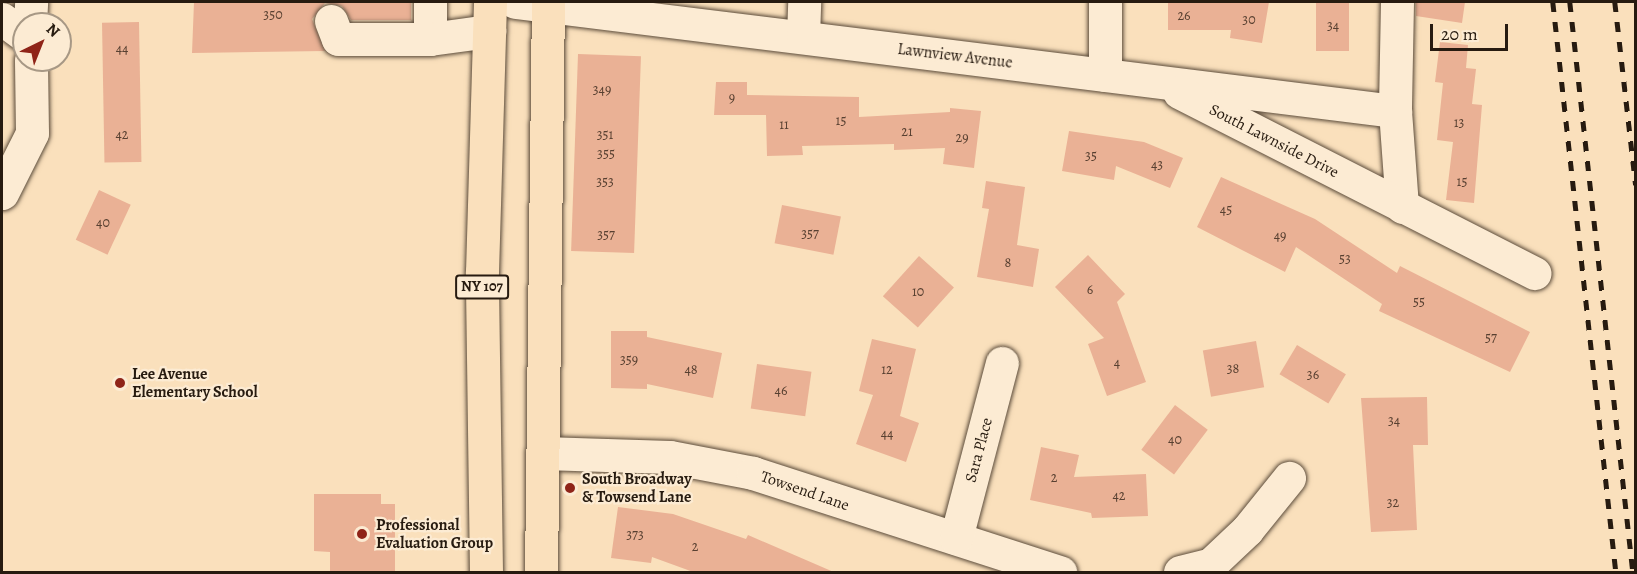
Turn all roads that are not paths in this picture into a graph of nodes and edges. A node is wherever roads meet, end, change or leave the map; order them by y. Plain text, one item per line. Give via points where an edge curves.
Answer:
1 (430, 2) edge
2 (515, 2) edge
3 (804, 2) edge
4 (1105, 2) edge
5 (1397, 2) edge
6 (548, 4) edge
7 (490, 16) edge
8 (331, 21) dead end
9 (803, 38) junction
10 (430, 39) junction
11 (31, 72) edge
12 (1105, 75) junction
13 (1160, 82) junction
14 (1395, 111) junction
15 (2, 193) edge
16 (1395, 204) junction
17 (1536, 273) dead end
18 (1002, 363) dead end
19 (543, 453) junction
20 (1288, 478) dead end
21 (956, 538) junction
22 (486, 573) edge
23 (541, 573) edge
24 (1060, 573) edge
25 (1180, 573) edge

1 - 10 street
2 - 6 street, Lawnview Avenue
3 - 9 street
4 - 12 street
5 - 14 street
6 - 9 street, Lawnview Avenue
6 - 19 main road
7 - 10 street
7 - 22 main road, NY 107 via 482,272
8 - 10 street via 338,39
9 - 12 street, Lawnview Avenue
11 - 15 street via 32,134
12 - 13 street, Lawnview Avenue
13 - 14 street, Lawnview Avenue
13 - 16 street, South Lawnside Drive
14 - 16 street
16 - 17 street, South Lawnside Drive
18 - 21 street, Sara Place
19 - 21 street, Towsend Lane via 670,457 736,469
19 - 23 main road
20 - 25 street via 1247,530 1211,564
21 - 24 street, Towsend Lane

